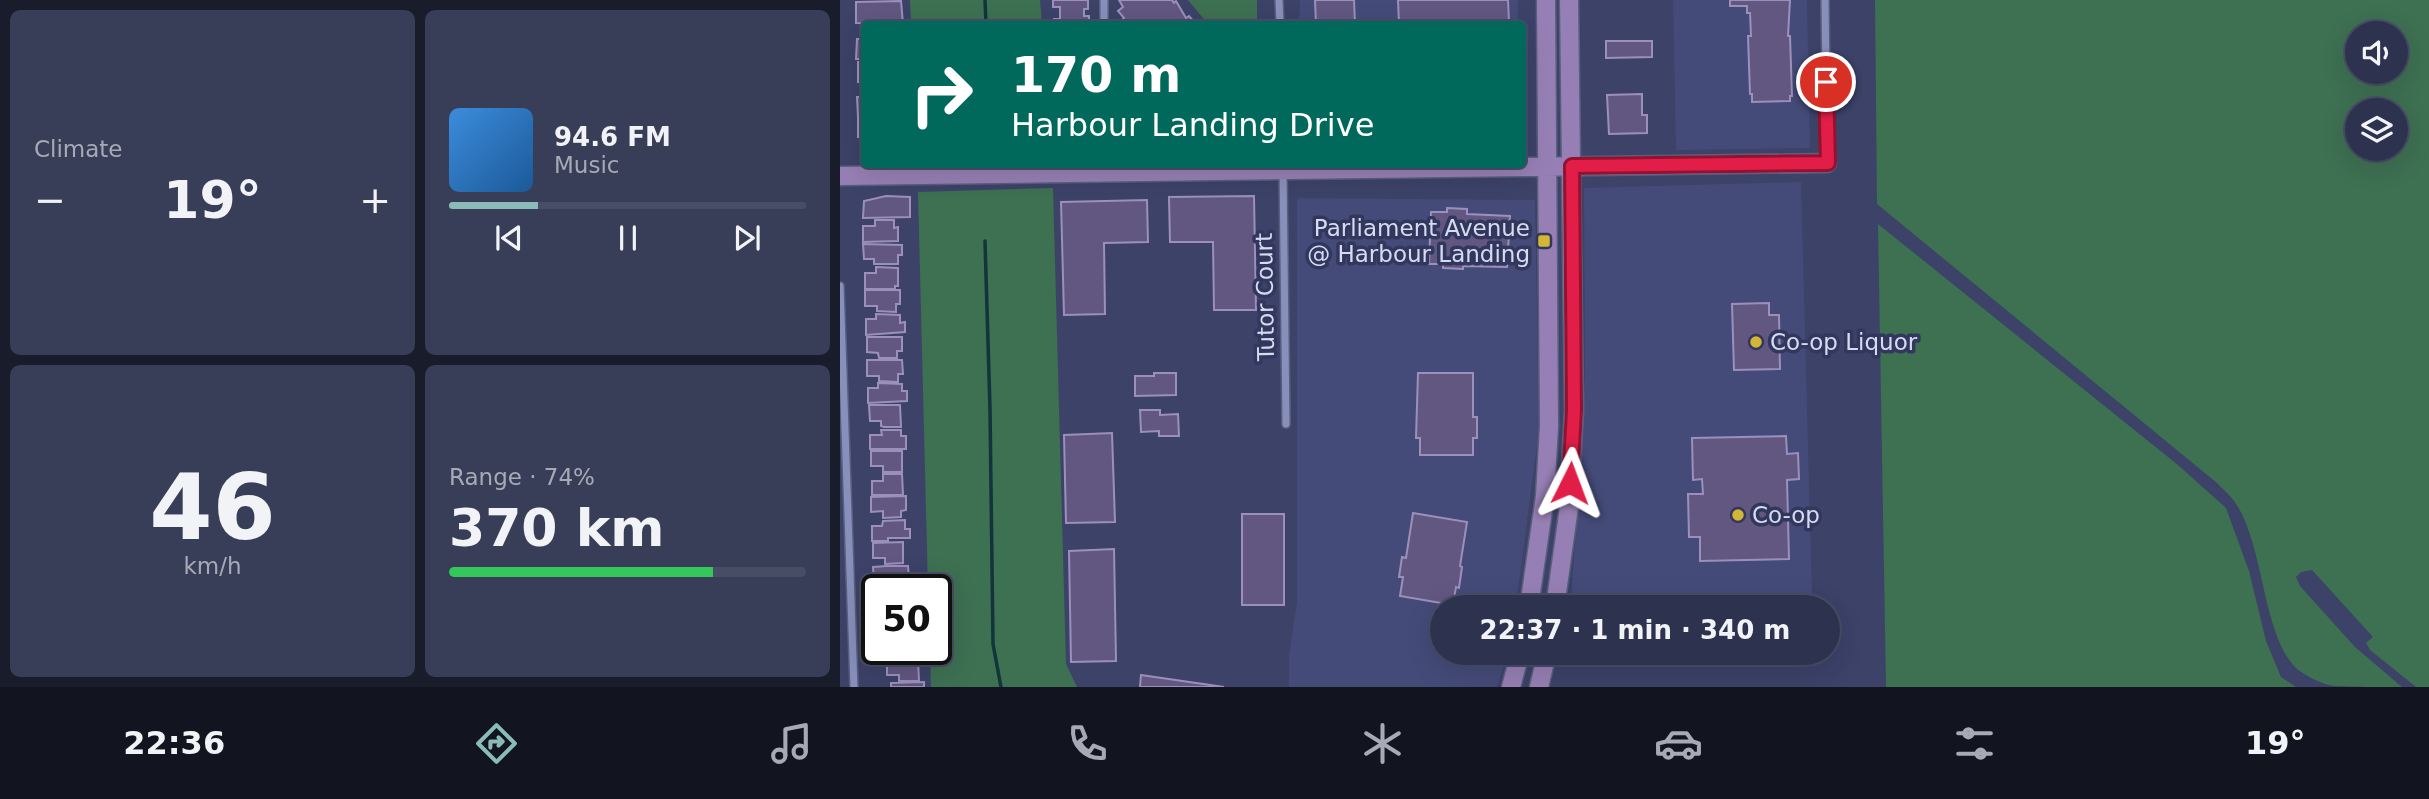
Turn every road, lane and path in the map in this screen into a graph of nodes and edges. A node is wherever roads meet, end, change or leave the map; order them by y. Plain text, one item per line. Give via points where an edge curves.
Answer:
1 (1104, 0) edge
2 (1279, 0) edge
3 (1546, 0) edge
4 (1569, 0) edge
5 (1825, 0) edge
6 (1104, 21) edge
7 (1280, 21) edge
8 (1828, 163) joint
9 (1526, 166) edge
10 (1547, 166) junction
11 (1572, 166) junction
12 (1105, 168) edge
13 (1283, 168) edge
14 (840, 176) edge
15 (840, 286) edge
16 (1286, 424) dead end
17 (1531, 595) edge
18 (1557, 595) edge
19 (1517, 665) edge
20 (1543, 665) edge
21 (854, 687) edge
22 (1511, 687) edge
23 (1538, 687) edge

1 - 6 street
2 - 7 street
3 - 10 main road
4 - 11 main road
5 - 8 street
8 - 11 main road
9 - 10 main road
10 - 11 main road
10 - 17 main road via 1549,426
11 - 18 main road via 1574,410 1569,507
12 - 14 main road
13 - 16 street, Tutor Court
15 - 21 street
19 - 22 main road
20 - 23 main road

